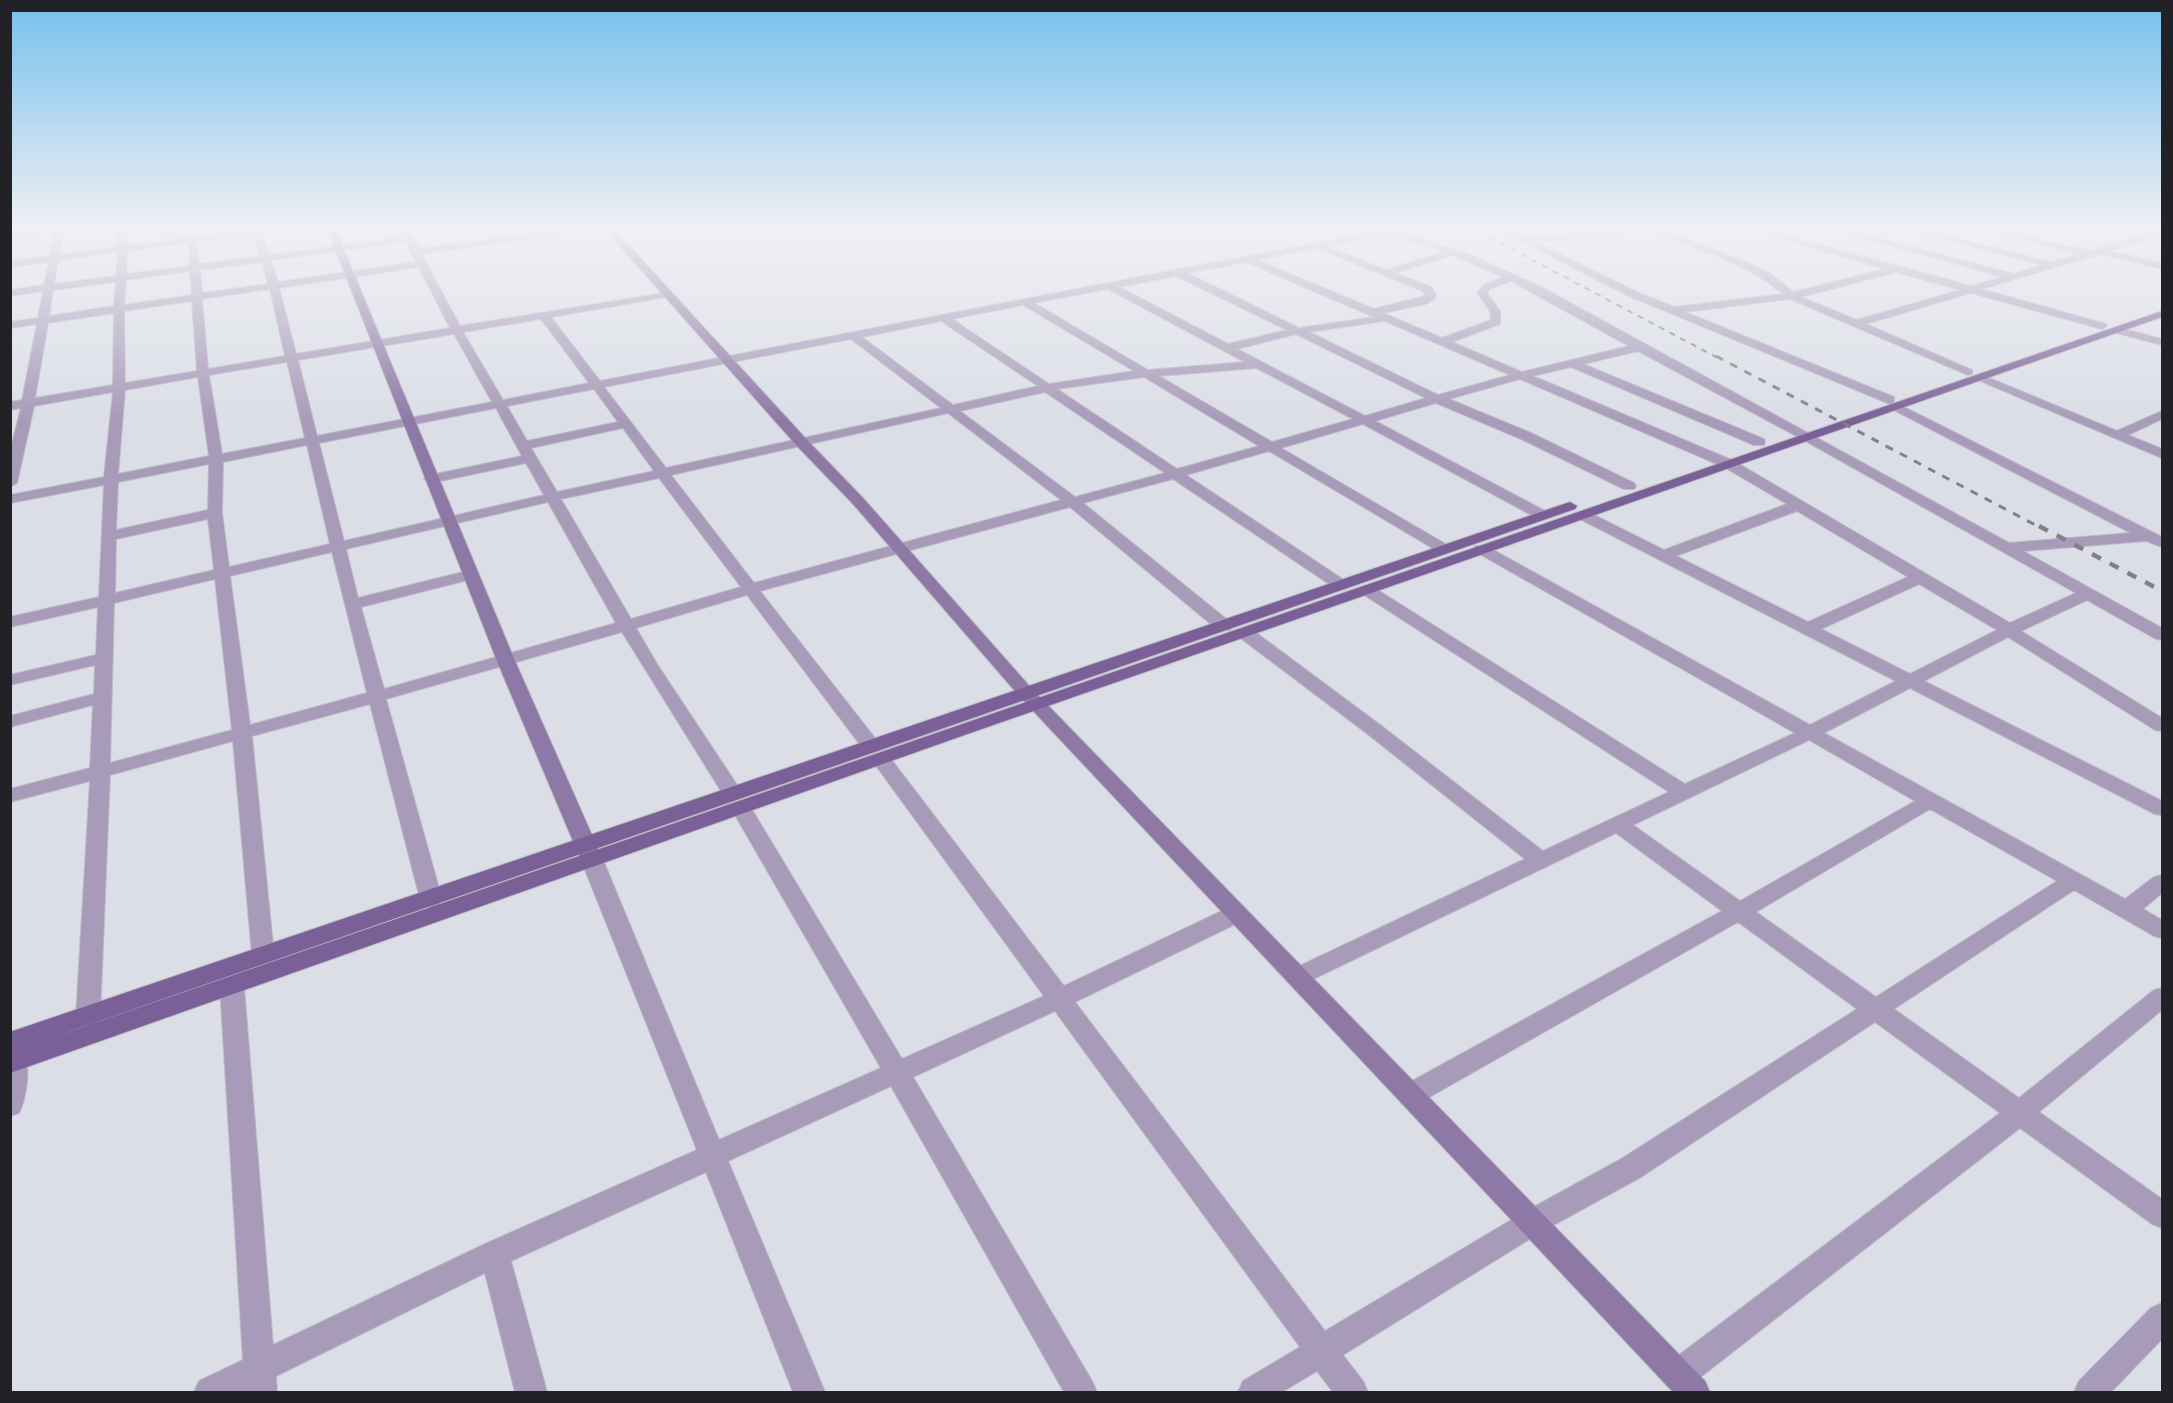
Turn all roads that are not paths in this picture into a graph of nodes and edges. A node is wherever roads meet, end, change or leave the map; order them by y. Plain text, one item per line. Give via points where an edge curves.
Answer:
1 (47, 291) edge
2 (120, 291) edge
3 (197, 291) edge
4 (236, 291) edge
5 (275, 291) edge
6 (355, 291) edge
7 (436, 291) edge
8 (665, 291) edge
9 (1074, 291) edge
10 (1121, 291) edge
11 (1216, 291) edge
12 (1325, 291) edge
13 (1428, 291) edge
14 (1483, 291) edge
15 (1540, 291) edge
16 (1632, 291) edge
17 (1786, 291) edge
18 (1809, 291) edge
19 (1961, 291) edge
20 (1978, 291) edge
21 (667, 294) junction
22 (1791, 296) junction
23 (198, 297) junction
24 (1023, 301) junction
25 (2163, 306) edge
26 (119, 309) junction
27 (1672, 310) junction
28 (1373, 312) junction
29 (2163, 314) edge
30 (544, 315) junction
31 (942, 317) junction
32 (1386, 318) junction
33 (42, 320) junction
34 (1856, 324) junction
35 (10, 326) edge
36 (2109, 328) junction
37 (457, 330) junction
38 (1297, 331) junction
39 (853, 334) junction
40 (1441, 342) junction
41 (2163, 342) edge
42 (376, 344) junction
43 (1639, 347) junction
44 (1225, 348) junction
45 (290, 358) junction
46 (727, 359) junction
47 (1570, 363) junction
48 (1258, 364) junction
49 (203, 372) junction
50 (1144, 372) junction
51 (1975, 375) junction
52 (1519, 376) junction
53 (595, 385) junction
54 (119, 387) junction
55 (1049, 388) junction
56 (1437, 399) junction
57 (28, 403) junction
58 (500, 403) junction
59 (1893, 404) junction
60 (10, 406) edge
61 (951, 411) junction
62 (2163, 415) edge
63 (1368, 420) junction
64 (408, 421) junction
65 (626, 424) junction
66 (1802, 433) junction
67 (2118, 435) junction
68 (311, 440) junction
69 (1759, 442) junction
70 (802, 444) junction
71 (1271, 447) junction
72 (528, 452) junction
73 (2163, 454) edge
74 (216, 459) junction
75 (1722, 460) junction
76 (661, 473) junction
77 (1175, 474) junction
78 (111, 479) junction
79 (431, 479) junction
80 (10, 483) edge
81 (1629, 486) junction
82 (553, 497) junction
83 (10, 499) edge
84 (1071, 501) junction
85 (1799, 505) junction
86 (215, 513) junction
87 (1542, 515) junction
88 (1583, 515) junction
89 (449, 521) junction
90 (2155, 535) edge
91 (109, 536) junction
92 (2163, 543) edge
93 (338, 546) junction
94 (2006, 548) junction
95 (901, 549) junction
96 (1444, 549) junction
97 (1481, 549) junction
98 (1663, 556) junction
99 (223, 573) junction
100 (471, 575) junction
101 (1921, 577) junction
102 (1341, 585) junction
103 (750, 590) junction
104 (1367, 590) junction
105 (2087, 594) junction
106 (106, 600) junction
107 (352, 604) junction
108 (10, 622) edge
109 (1224, 626) junction
110 (628, 627) junction
111 (1807, 628) junction
112 (2009, 630) junction
113 (1245, 633) junction
114 (2163, 635) edge
115 (104, 658) junction
116 (506, 661) junction
117 (10, 680) edge
118 (1909, 681) junction
119 (378, 695) junction
120 (102, 698) junction
121 (1032, 699) junction
122 (10, 722) edge
123 (2163, 726) edge
124 (1809, 733) junction
125 (242, 734) junction
126 (876, 753) junction
127 (100, 771) junction
128 (1683, 792) junction
129 (10, 796) edge
130 (1931, 800) junction
131 (737, 801) junction
132 (2163, 809) edge
133 (1617, 824) junction
134 (589, 853) junction
135 (1540, 861) junction
136 (2074, 880) junction
137 (2163, 882) edge
138 (431, 899) junction
139 (2127, 909) junction
140 (1740, 911) junction
141 (1236, 914) junction
142 (2163, 930) edge
143 (263, 955) junction
144 (1297, 977) junction
145 (232, 987) junction
146 (2163, 997) edge
147 (1059, 999) junction
148 (1875, 1011) junction
149 (87, 1016) junction
150 (12, 1056) edge
151 (897, 1072) junction
152 (1410, 1095) junction
153 (10, 1106) edge
154 (2019, 1113) junction
155 (711, 1156) junction
156 (2163, 1215) edge
157 (1531, 1223) junction
158 (495, 1254) junction
159 (2163, 1318) edge
160 (1320, 1350) junction
161 (260, 1381) edge
162 (1686, 1384) edge
163 (210, 1392) edge
164 (531, 1392) edge
165 (809, 1392) edge
166 (1081, 1392) edge
167 (1254, 1392) edge
168 (1352, 1392) edge
169 (2090, 1392) edge

1 - 33 street
2 - 26 street
3 - 23 street
4 - 23 street
5 - 45 street
6 - 42 street
7 - 37 street
8 - 21 street
9 - 24 street
10 - 44 street
11 - 38 street
12 - 28 street
13 - 28 street via 1431,296 1422,302
14 - 40 street via 1495,311 1496,322
15 - 43 street
16 - 27 street
17 - 22 street
18 - 22 street
19 - 34 street
20 - 36 street
21 - 30 street
21 - 46 street
22 - 27 street
22 - 34 street
23 - 26 street
23 - 49 street
24 - 31 street
24 - 50 street
25 - 36 main road
26 - 33 street
26 - 54 street
27 - 59 street
28 - 32 street
29 - 36 main road
30 - 37 street
30 - 53 street
31 - 39 street
31 - 55 street
32 - 38 street
32 - 40 street
33 - 35 street
33 - 57 street
34 - 51 street
36 - 41 street
36 - 51 main road
37 - 42 street
37 - 58 street
38 - 44 street
38 - 56 street
39 - 46 street
39 - 61 street
40 - 52 street
42 - 45 street
42 - 64 street
43 - 47 street
43 - 66 street
44 - 48 street
45 - 49 street
45 - 68 street
46 - 53 street
46 - 70 street
47 - 52 street
47 - 69 street
48 - 50 street via 1178,374
48 - 63 street
49 - 54 street
49 - 74 street
50 - 55 street
50 - 71 street
51 - 59 main road
51 - 67 street
52 - 56 street
52 - 75 street
53 - 58 street
53 - 65 street
54 - 57 street
54 - 78 street
55 - 61 street
55 - 77 street
56 - 63 street
56 - 81 street via 1526,436
57 - 60 street
57 - 80 street
58 - 64 street
58 - 72 street
59 - 66 main road
59 - 90 street
61 - 70 street
61 - 84 street
62 - 67 street
63 - 71 street
63 - 87 street
64 - 68 street
64 - 79 street
65 - 72 street
65 - 76 street
66 - 69 main road
66 - 75 main road
66 - 94 street
67 - 73 street
68 - 74 street
68 - 93 street
69 - 75 main road
70 - 76 street
70 - 95 street
71 - 77 street
71 - 96 street
72 - 79 street
72 - 82 street
74 - 78 street
74 - 86 street
75 - 81 main road
75 - 85 street
75 - 88 main road
76 - 82 street
76 - 103 street
77 - 84 street
77 - 102 street
78 - 83 street
78 - 91 street
79 - 89 street
81 - 87 main road
82 - 89 street
82 - 110 street
84 - 95 street
84 - 109 street
85 - 98 street
85 - 101 street
86 - 91 street
86 - 99 street
87 - 96 main road
88 - 97 main road
88 - 98 street
89 - 93 street
89 - 100 street
90 - 92 street
90 - 94 street
91 - 106 street
93 - 99 street
93 - 107 street
94 - 105 street
95 - 103 street
95 - 121 street
96 - 102 main road
97 - 104 main road
97 - 124 street
98 - 111 street
99 - 106 street
99 - 125 street
100 - 107 street
100 - 116 street
101 - 111 street
101 - 112 street
102 - 109 main road
103 - 110 street
103 - 126 street
104 - 113 main road
104 - 128 street
105 - 112 street
105 - 114 street
106 - 108 street
106 - 115 street
107 - 119 street
109 - 121 main road
110 - 116 street
110 - 131 street
111 - 118 street
112 - 118 street
112 - 123 street
113 - 121 main road
113 - 135 street
115 - 117 street
115 - 120 street
116 - 119 street
116 - 134 street
118 - 124 street
118 - 132 street
119 - 125 street
119 - 138 street
120 - 122 street
120 - 127 street
121 - 126 main road
121 - 141 street
124 - 128 street
124 - 130 street
125 - 127 street
125 - 143 street
126 - 131 main road
126 - 147 street
127 - 129 street
127 - 149 street
128 - 133 street
130 - 136 street
130 - 140 street
131 - 134 main road
131 - 151 street
133 - 135 street
133 - 140 street
134 - 138 main road
134 - 145 main road
134 - 155 street
135 - 144 street
136 - 139 street
136 - 148 street
137 - 139 street
138 - 143 main road
139 - 142 street
140 - 148 street
140 - 152 street
141 - 144 street
141 - 147 street
143 - 149 main road
144 - 152 street
145 - 150 main road
145 - 161 street
146 - 154 street
147 - 151 street
147 - 160 street
148 - 154 street
148 - 157 street via 1631,1168
149 - 150 main road
150 - 153 street
151 - 155 street
151 - 166 street
152 - 157 street
154 - 156 street
154 - 162 street
155 - 158 street
155 - 165 street
157 - 160 street
157 - 162 street
158 - 161 street
158 - 164 street
159 - 169 street
160 - 167 street
160 - 168 street
161 - 163 street

